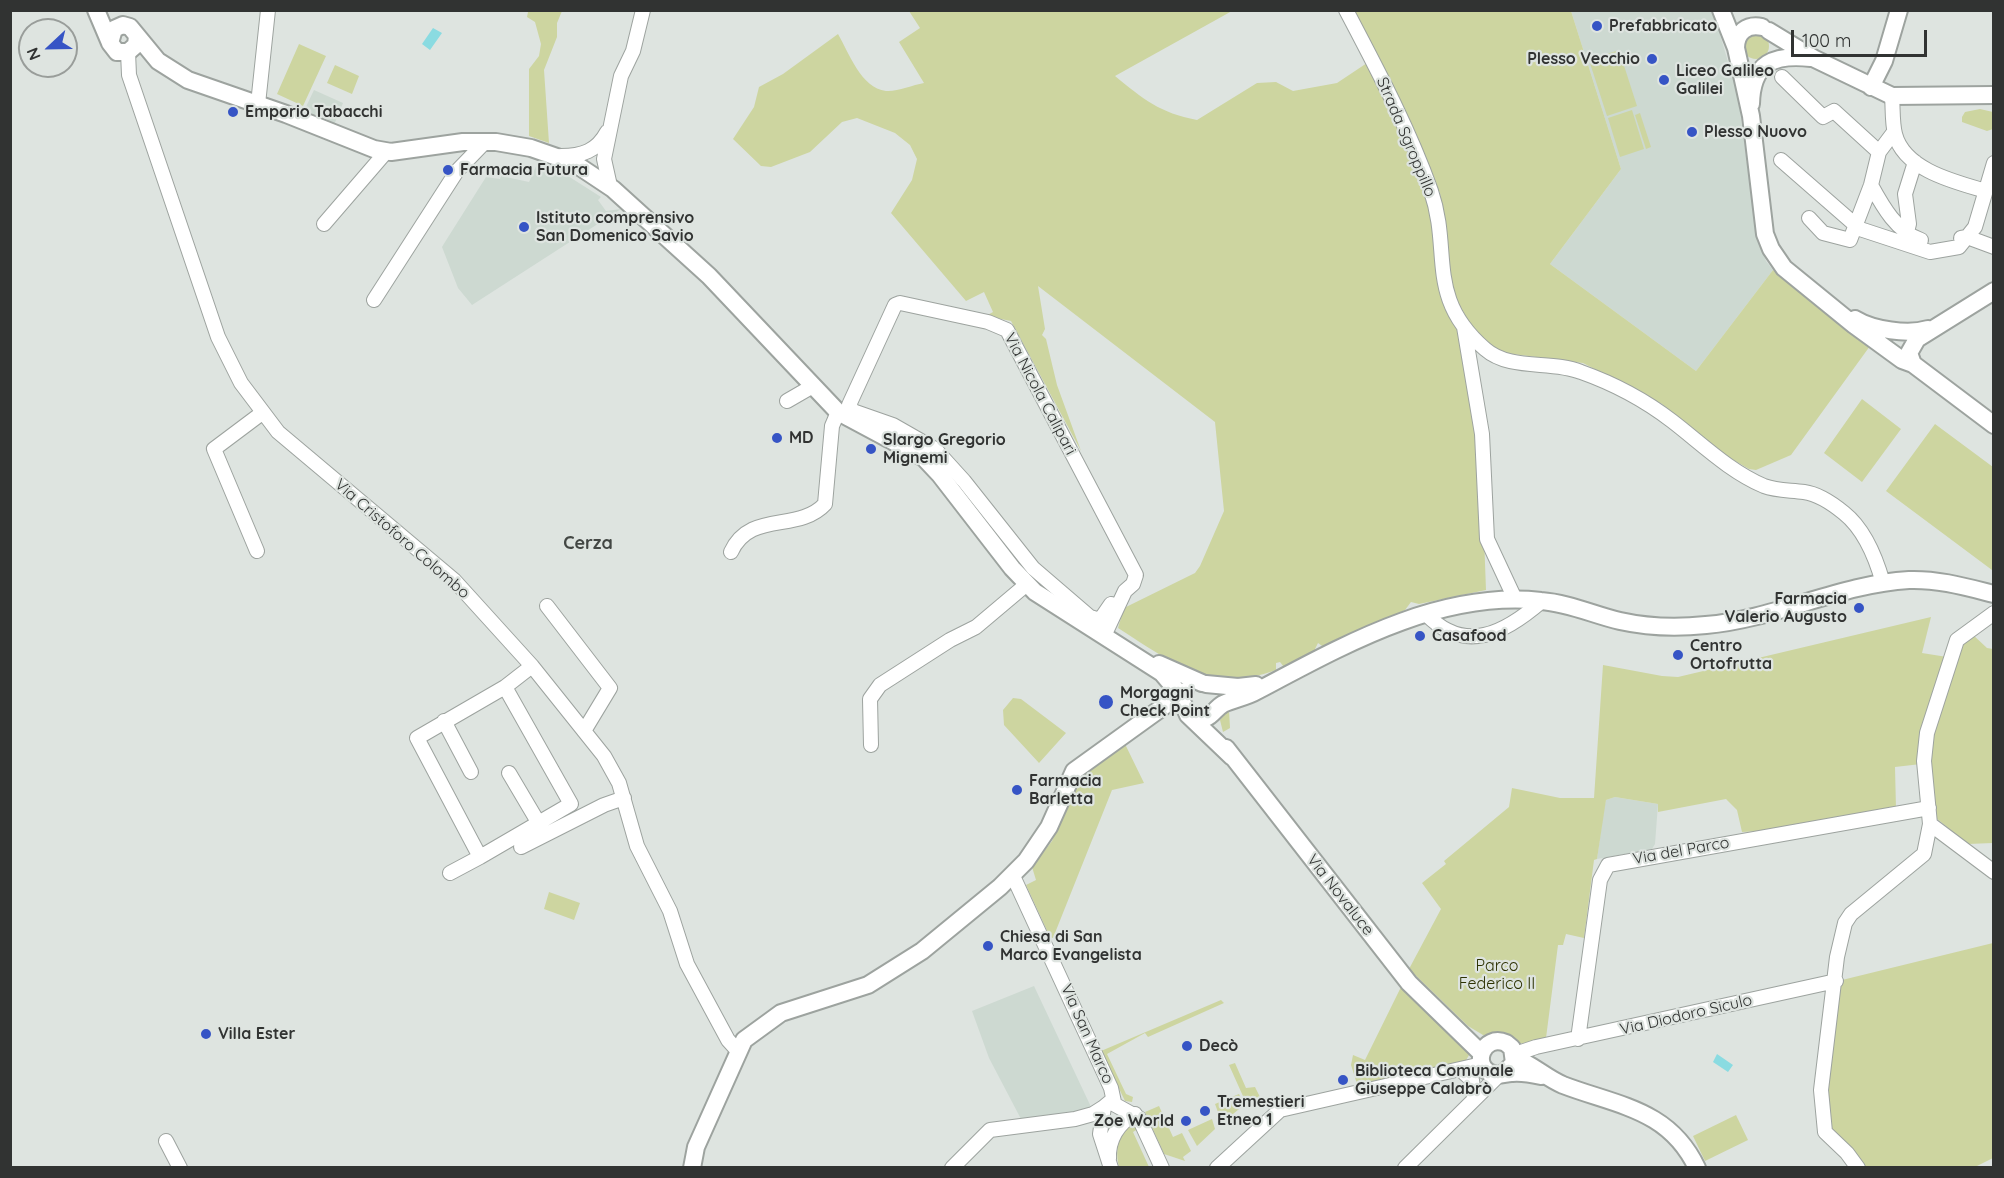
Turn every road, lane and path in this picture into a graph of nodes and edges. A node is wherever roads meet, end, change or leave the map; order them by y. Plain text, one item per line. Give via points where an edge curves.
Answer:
1 (98, 10) edge
2 (268, 10) edge
3 (643, 10) edge
4 (1346, 10) edge
5 (1721, 10) edge
6 (1744, 10) edge
7 (1899, 10) edge
8 (123, 26) junction
9 (1766, 29) junction
10 (137, 36) junction
11 (111, 45) junction
12 (1736, 50) junction
13 (129, 52) junction
14 (1815, 58) junction
15 (158, 61) junction
16 (1767, 62) junction
17 (129, 75) junction
18 (1782, 76) dead end
19 (1871, 87) junction
20 (1994, 95) edge
21 (1892, 96) junction
22 (258, 104) junction
23 (1751, 116) junction
24 (611, 125) junction
25 (1894, 132) junction
26 (486, 141) junction
27 (463, 142) junction
28 (590, 151) junction
29 (386, 152) junction
30 (1879, 153) junction
31 (556, 155) junction
32 (604, 159) junction
33 (1781, 160) dead end
34 (1915, 162) junction
35 (1994, 163) edge
36 (457, 171) junction
37 (587, 171) junction
38 (1871, 185) junction
39 (610, 186) junction
40 (1989, 186) edge
41 (1809, 218) dead end
42 (324, 224) dead end
43 (1855, 225) junction
44 (1967, 237) junction
45 (1905, 239) junction
46 (1994, 247) edge
47 (1994, 291) edge
48 (374, 300) dead end
49 (1831, 304) junction
50 (1464, 327) junction
51 (1932, 328) junction
52 (1913, 364) junction
53 (813, 386) junction
54 (787, 401) dead end
55 (262, 413) junction
56 (846, 414) junction
57 (1994, 425) edge
58 (257, 551) dead end
59 (731, 552) dead end
60 (1883, 583) junction
61 (1027, 584) junction
62 (1125, 591) junction
63 (1989, 595) edge
64 (1515, 599) junction
65 (1542, 601) junction
66 (547, 606) dead end
67 (1118, 608) junction
68 (1994, 613) edge
69 (1426, 614) junction
70 (1088, 621) junction
71 (1104, 636) junction
72 (1135, 654) junction
73 (532, 666) junction
74 (1162, 673) junction
75 (1272, 682) junction
76 (1204, 684) junction
77 (505, 687) junction
78 (1182, 696) junction
79 (1164, 709) junction
80 (1215, 711) junction
81 (1191, 717) junction
82 (444, 722) junction
83 (1141, 725) junction
84 (584, 731) junction
85 (871, 746) dead end
86 (1232, 757) junction
87 (471, 772) dead end
88 (509, 772) dead end
89 (624, 798) junction
90 (1929, 808) junction
91 (538, 822) junction
92 (1930, 824) junction
93 (521, 847) dead end
94 (480, 857) junction
95 (450, 873) dead end
96 (1994, 873) edge
97 (1013, 876) junction
98 (1836, 981) junction
99 (1578, 1039) junction
100 (738, 1051) junction
101 (1513, 1052) junction
102 (1490, 1066) junction
103 (1462, 1071) junction
104 (1545, 1077) junction
105 (1474, 1097) junction
106 (1110, 1101) junction
107 (1135, 1114) junction
108 (1076, 1119) junction
109 (1100, 1134) junction
110 (166, 1141) dead end
111 (1110, 1166) edge
112 (180, 1167) edge
113 (692, 1167) edge
114 (952, 1167) edge
115 (1162, 1167) edge
116 (1217, 1167) edge
117 (1405, 1167) edge
118 (1697, 1167) edge
119 (1858, 1167) edge

1 - 8 main road
1 - 11 main road
2 - 22 street
3 - 24 street via 633,51 621,76
4 - 50 street, Strada Sgroppillo via 1424,174 1435,209 1444,285
5 - 12 main road
6 - 9 main road
7 - 19 main road via 1884,61
8 - 10 main road via 133,29
8 - 11 main road via 114,29
9 - 12 main road via 1752,26 1743,30 1737,38
9 - 14 main road
9 - 16 main road via 1776,46
10 - 13 main road via 136,45
10 - 15 main road
11 - 13 main road via 117,52
11 - 17 street
12 - 16 main road via 1746,63 1756,66
12 - 23 main road
13 - 15 main road via 143,53
13 - 17 street
14 - 16 main road via 1786,56
14 - 19 main road
15 - 22 main road via 188,80
16 - 23 main road via 1753,86
17 - 55 street, Via Cristoforo Colombo via 218,337 241,383
18 - 30 street via 1823,117 1834,111
19 - 21 main road
20 - 21 main road
21 - 25 street
22 - 29 main road
23 - 49 main road via 1768,243 1784,268
24 - 28 street via 603,140
24 - 32 street
25 - 30 street
25 - 34 street
26 - 27 main road
26 - 31 main road
26 - 36 street
27 - 29 main road
27 - 36 street via 467,152
28 - 31 street
28 - 37 street
29 - 42 street
30 - 38 street
31 - 37 main road
32 - 37 street
32 - 39 street
33 - 43 street
34 - 40 street via 1953,182
34 - 45 street via 1905,194 1909,224
35 - 40 street
36 - 48 street
37 - 39 main road
38 - 43 street
38 - 45 street
39 - 53 main road via 709,276
40 - 44 street via 1975,227
41 - 43 street via 1823,233 1850,240
43 - 45 street
44 - 45 street via 1934,242
44 - 46 street
47 - 51 main road
49 - 51 main road via 1865,324 1907,332
49 - 52 main road via 1902,360
50 - 60 street, Strada Sgroppillo via 1487,351 1500,358 1577,370 1604,381 1670,420 1723,463 1765,486 1822,498 1857,526
50 - 64 street via 1482,434 1487,539
51 - 52 main road via 1910,348
52 - 57 main road
53 - 54 street
53 - 56 main road
55 - 58 street via 214,449
55 - 73 street, Via Cristoforo Colombo via 296,448 453,579
56 - 59 street via 832,426 825,504 804,515 750,529 738,538
56 - 61 main road via 924,458
56 - 62 street, Via Nicola Calipari via 895,305 1003,326 1014,340 1136,575
56 - 70 street via 893,425 935,449 1033,568
60 - 63 main road via 1932,580
60 - 65 main road via 1706,625 1622,621
61 - 70 main road
61 - 85 street via 976,627 880,685 870,699
62 - 67 street, Via Nicola Calipari
62 - 70 street via 1100,621
64 - 65 main road
64 - 69 main road via 1444,607
65 - 69 street via 1520,620 1473,638 1443,630
66 - 84 street via 610,688
67 - 71 street, Via Nicola Calipari
67 - 72 street via 1114,632 1139,649
68 - 90 street via 1961,636 1954,646 1925,741
69 - 75 main road
70 - 71 main road
71 - 72 main road
72 - 74 main road
72 - 76 main road
73 - 77 street
73 - 84 street, Via Cristoforo Colombo
74 - 78 main road
74 - 79 main road via 1166,690
75 - 76 main road via 1238,687
75 - 80 main road
76 - 78 main road via 1192,685
76 - 80 main road via 1216,694
77 - 82 street
77 - 91 street via 571,804
78 - 79 main road
78 - 81 main road via 1184,711
79 - 83 main road
80 - 81 main road via 1202,719
80 - 86 main road via 1217,732
81 - 83 main road via 1168,717
81 - 86 main road
82 - 87 street
82 - 94 street via 419,735 418,742
83 - 97 main road via 1074,771 1040,843
84 - 89 street, Via Cristoforo Colombo via 613,771
86 - 102 main road, Via Novaluce via 1409,983
88 - 91 street
89 - 93 street
89 - 100 street, Via Cristoforo Colombo via 637,846 663,895 687,964 728,1040
90 - 92 street
90 - 99 street, Via del Parco via 1608,865 1599,880
91 - 94 street
92 - 96 street
92 - 98 street via 1924,854 1845,923
94 - 95 street
97 - 100 main road via 890,973 868,985 781,1013 751,1033
97 - 106 street, Via San Marco
98 - 99 street, Via Diodoro Siculo
98 - 119 street via 1827,1032 1822,1103 1827,1136
99 - 101 street, Via Diodoro Siculo
100 - 113 main road via 696,1147
101 - 102 main road via 1510,1070
101 - 102 main road via 1502,1041
101 - 104 main road
102 - 103 street
102 - 104 main road
102 - 105 street
103 - 105 street via 1472,1080
103 - 116 street via 1280,1110
104 - 118 main road via 1650,1116 1682,1143
105 - 117 street
106 - 107 street
106 - 108 street via 1094,1114
106 - 109 street
107 - 111 street via 1117,1129 1110,1146
107 - 115 street
108 - 109 street via 1091,1122
108 - 114 street via 990,1130
109 - 111 street
110 - 112 street

